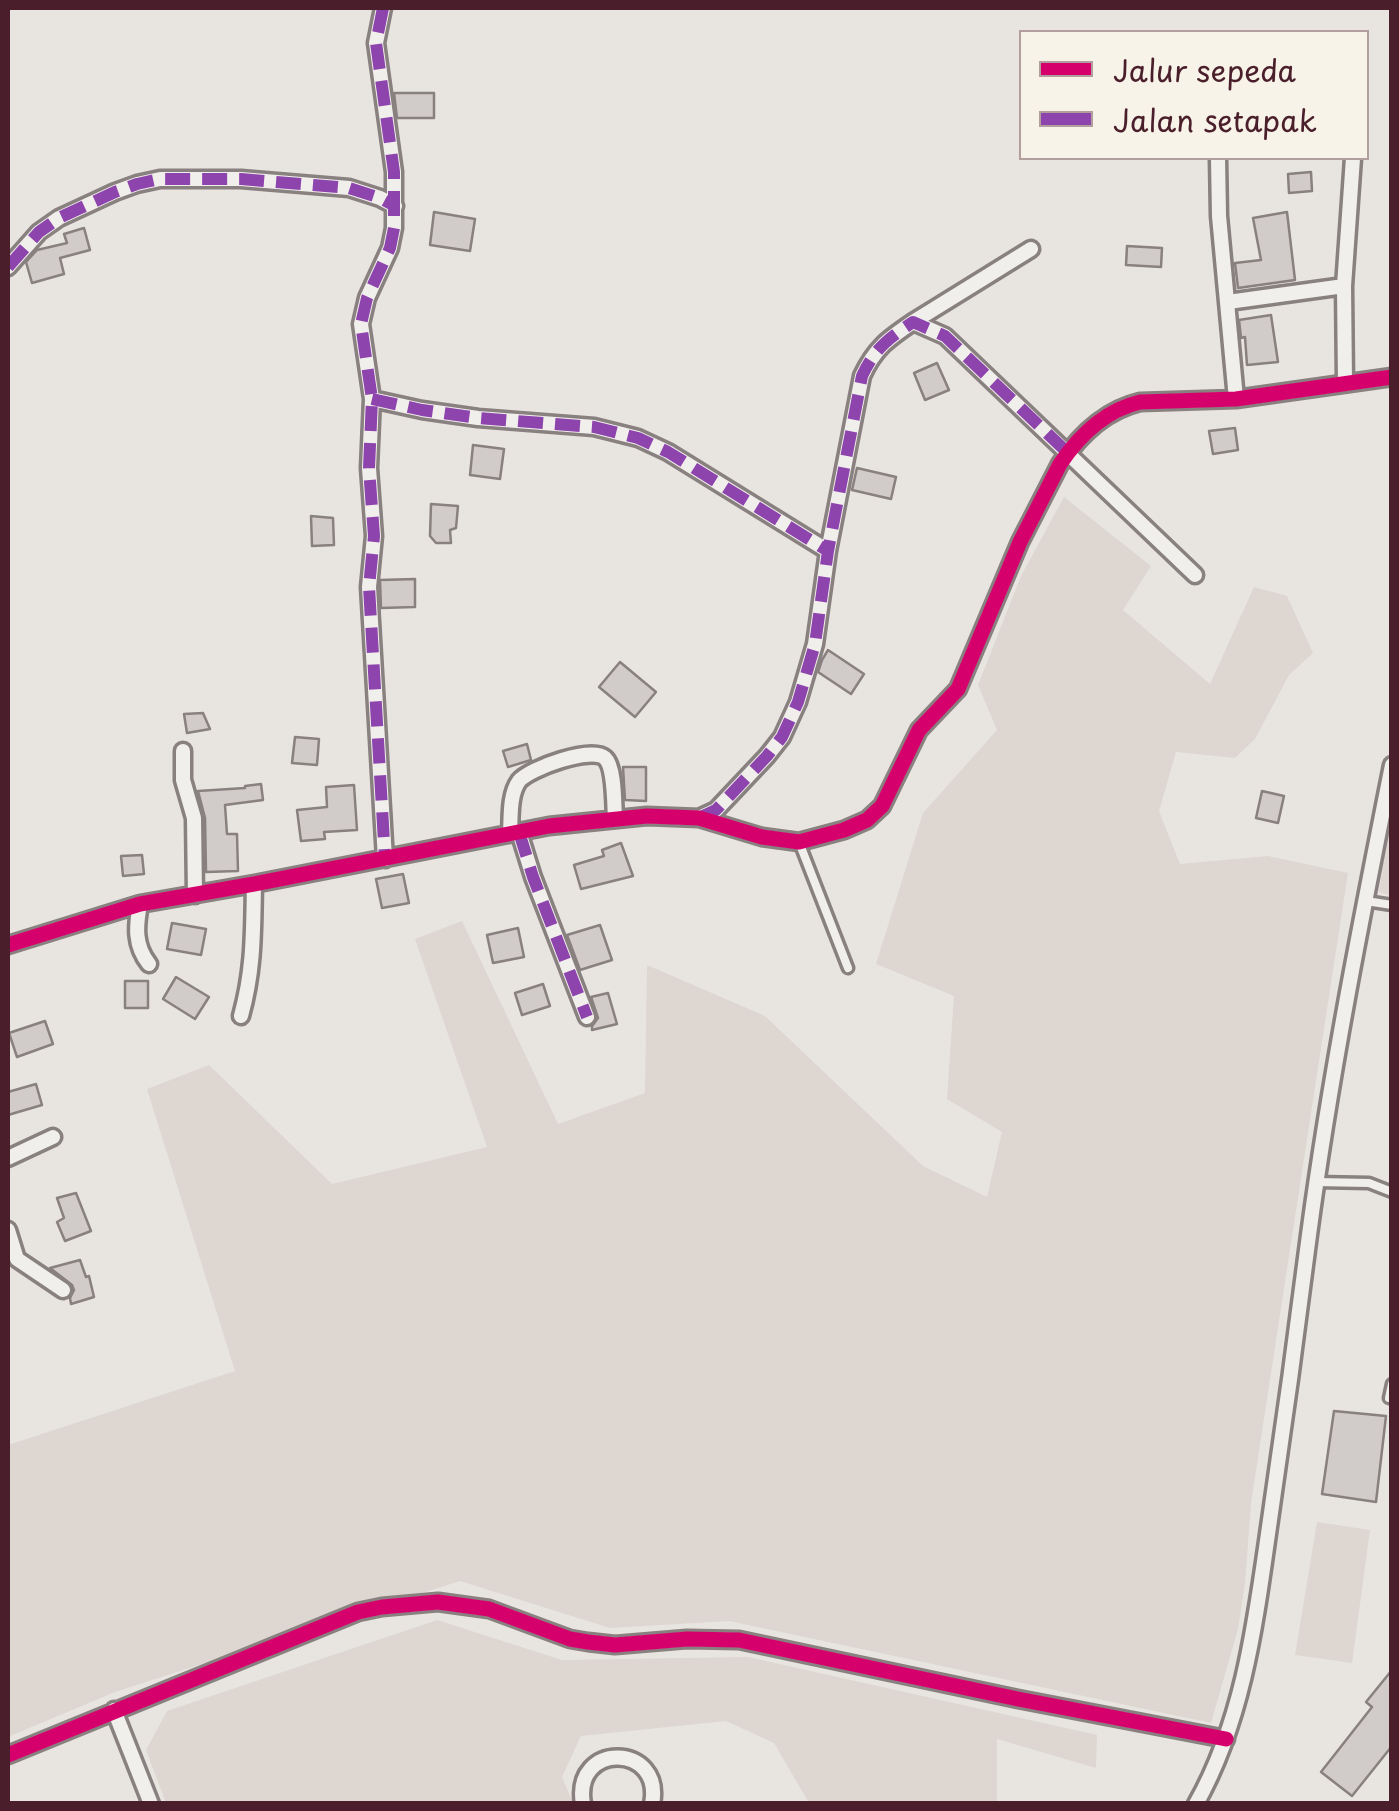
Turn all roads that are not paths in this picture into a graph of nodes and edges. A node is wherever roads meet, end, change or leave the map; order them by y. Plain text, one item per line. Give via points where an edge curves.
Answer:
1 (382, 8) edge
2 (1218, 160) edge
3 (1353, 160) edge
4 (395, 206) junction
5 (1031, 249) dead end
6 (8, 266) edge
7 (1344, 286) junction
8 (1228, 302) junction
9 (912, 322) junction
10 (1392, 377) edge
11 (1345, 384) junction
12 (1236, 398) junction
13 (372, 400) junction
14 (1068, 453) junction
15 (828, 551) junction
16 (1194, 575) dead end
17 (183, 751) dead end
18 (1392, 765) edge
19 (699, 818) junction
20 (615, 819) junction
21 (515, 833) junction
22 (799, 842) junction
23 (385, 859) junction
24 (254, 884) junction
25 (195, 894) junction
26 (1366, 901) junction
27 (140, 904) junction
28 (1392, 906) edge
29 (8, 945) edge
30 (149, 964) dead end
31 (848, 968) dead end
32 (241, 1016) dead end
33 (587, 1017) dead end
34 (53, 1137) dead end
35 (8, 1158) edge
36 (1316, 1182) junction
37 (1392, 1192) edge
38 (8, 1230) edge
39 (62, 1290) dead end
40 (1392, 1384) edge
41 (1389, 1398) dead end
42 (114, 1710) junction
43 (1226, 1739) junction
44 (8, 1755) edge
45 (151, 1804) edge
46 (583, 1804) edge
47 (652, 1804) edge
48 (1196, 1804) edge

1 - 4 street via 376,43
2 - 8 street
3 - 7 street
4 - 6 street via 349,188 160,180 59,218
4 - 13 street via 390,248 361,324
5 - 9 street
7 - 8 street
7 - 11 street
8 - 12 street
9 - 14 street via 945,336
9 - 15 street via 881,345 862,376
10 - 11 street
11 - 12 street
12 - 14 street via 1124,406
13 - 15 street via 638,438
13 - 23 street via 369,587
14 - 16 street
14 - 22 street via 1020,542 963,680 919,730 882,806 844,830
15 - 19 street via 815,644 782,737 716,810
17 - 25 street via 194,818
18 - 26 street
19 - 20 street
19 - 22 street
20 - 21 street
20 - 21 street via 608,762 592,753 521,778 511,810
21 - 23 street
21 - 33 street
22 - 31 lane
23 - 24 street
24 - 25 street
24 - 32 street via 252,967
25 - 27 street
26 - 28 lane
26 - 36 street
27 - 29 street
27 - 30 street via 136,934
34 - 35 street
36 - 37 lane via 1370,1183
36 - 43 street via 1256,1613
38 - 39 street via 17,1259
40 - 41 lane
42 - 43 street via 358,1612 438,1602 489,1608 570,1640 739,1640
42 - 44 street
42 - 45 street
43 - 48 street
46 - 47 street via 588,1771 620,1756 649,1775

